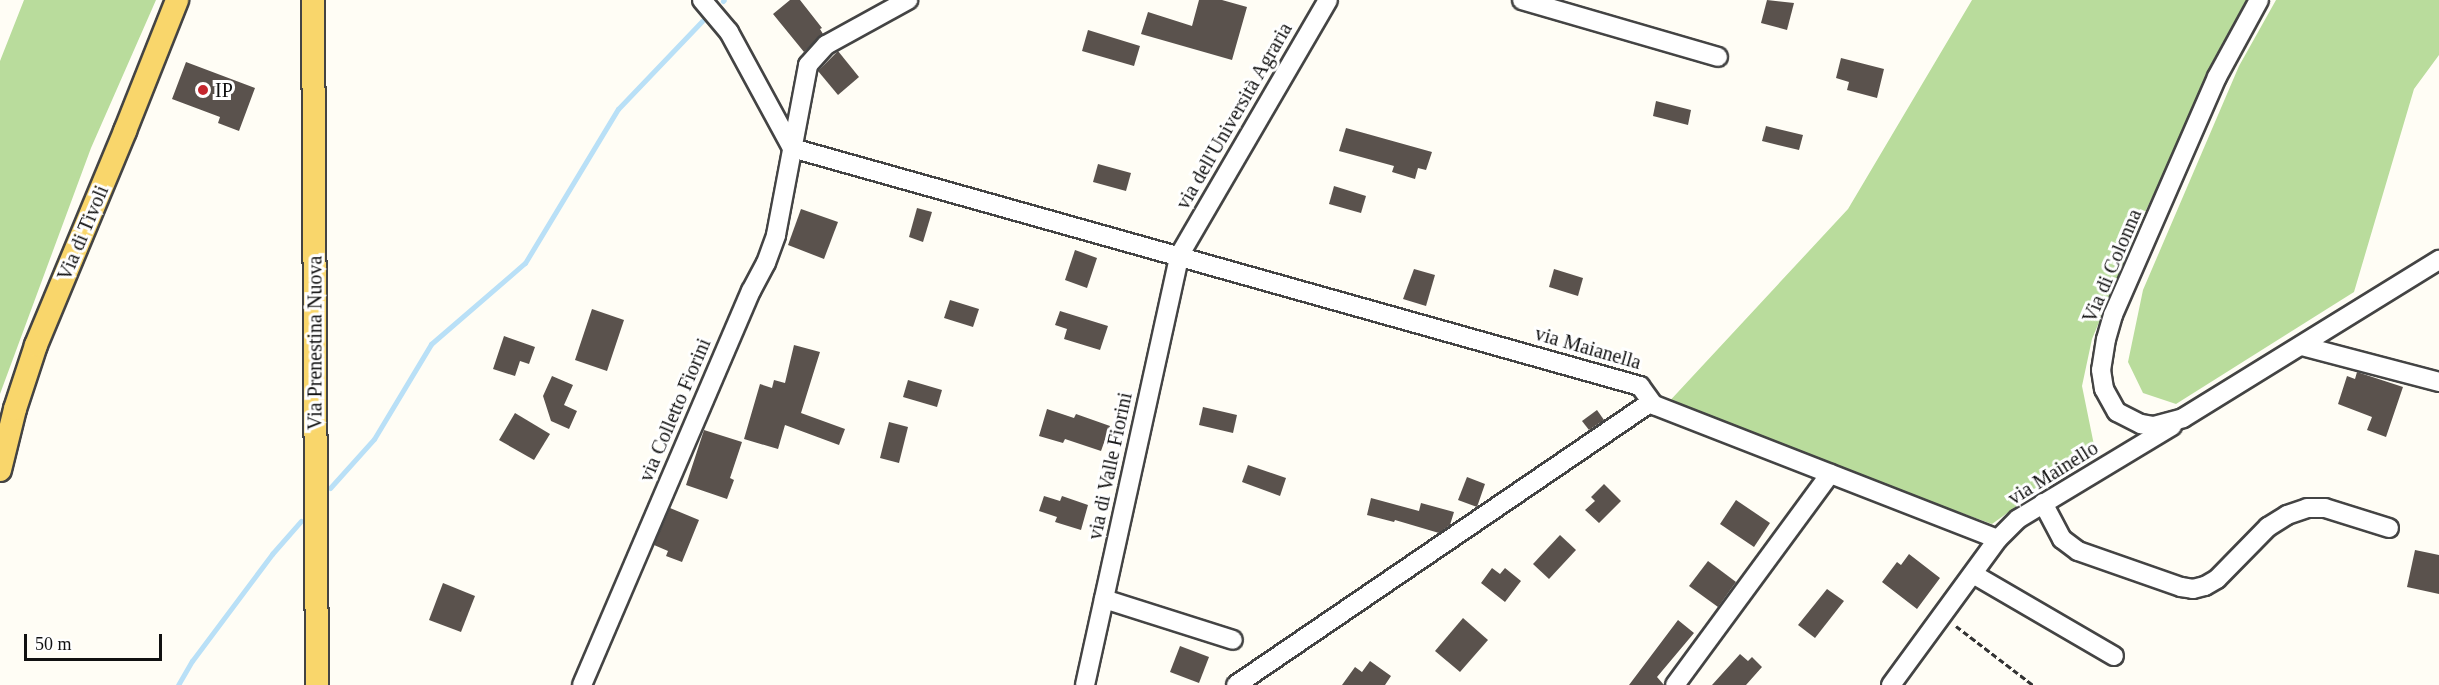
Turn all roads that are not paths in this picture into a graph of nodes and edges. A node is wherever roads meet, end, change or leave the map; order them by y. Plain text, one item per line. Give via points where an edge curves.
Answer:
1 (177, 0) edge
2 (313, 0) edge
3 (702, 0) edge
4 (908, 0) edge
5 (1328, 0) edge
6 (1522, 0) edge
7 (2259, 0) edge
8 (1718, 57) dead end
9 (792, 147) junction
10 (1179, 256) junction
11 (2439, 260) edge
12 (2302, 346) junction
13 (2439, 382) edge
14 (1651, 402) junction
15 (2197, 412) junction
16 (0, 470) edge
17 (1830, 474) junction
18 (2043, 503) junction
19 (2389, 528) dead end
20 (1998, 539) junction
21 (1973, 574) junction
22 (1104, 599) junction
23 (1233, 640) dead end
24 (2114, 656) dead end
25 (317, 685) edge
26 (582, 685) edge
27 (1086, 685) edge
28 (1236, 685) edge
29 (1675, 685) edge
30 (1891, 685) edge

1 - 16 main road, Via di Tivoli via 36,345
2 - 25 main road, Via Prenestina Nuova
3 - 9 street via 729,32
4 - 9 street, via Colletto Fiorini via 840,36 814,56 804,75
5 - 10 street, via dell'Università Agraria
6 - 8 street
7 - 15 street, Via di Colonna via 2217,77 2114,315 2103,356 2104,389 2116,412 2125,418 2154,426
9 - 10 street, via Maianella
9 - 26 street, via Colletto Fiorini via 776,236 766,263
10 - 14 street, via Maianella via 1640,386
10 - 22 street, via di Valle Fiorini
11 - 12 street, Via di Colonna
12 - 13 street
12 - 15 street, Via di Colonna
14 - 17 street, via Maianella
14 - 28 street
15 - 18 street, via Mainello
17 - 20 street, via Maianella
17 - 29 street
18 - 19 street via 2062,539 2078,551 2193,589 2217,579 2256,537 2277,521 2307,508 2325,508
18 - 20 street, via Mainello via 2018,519
20 - 21 street, via Mainello
21 - 24 street
21 - 30 street, via Mainello
22 - 23 street
22 - 27 street, via di Valle Fiorini

